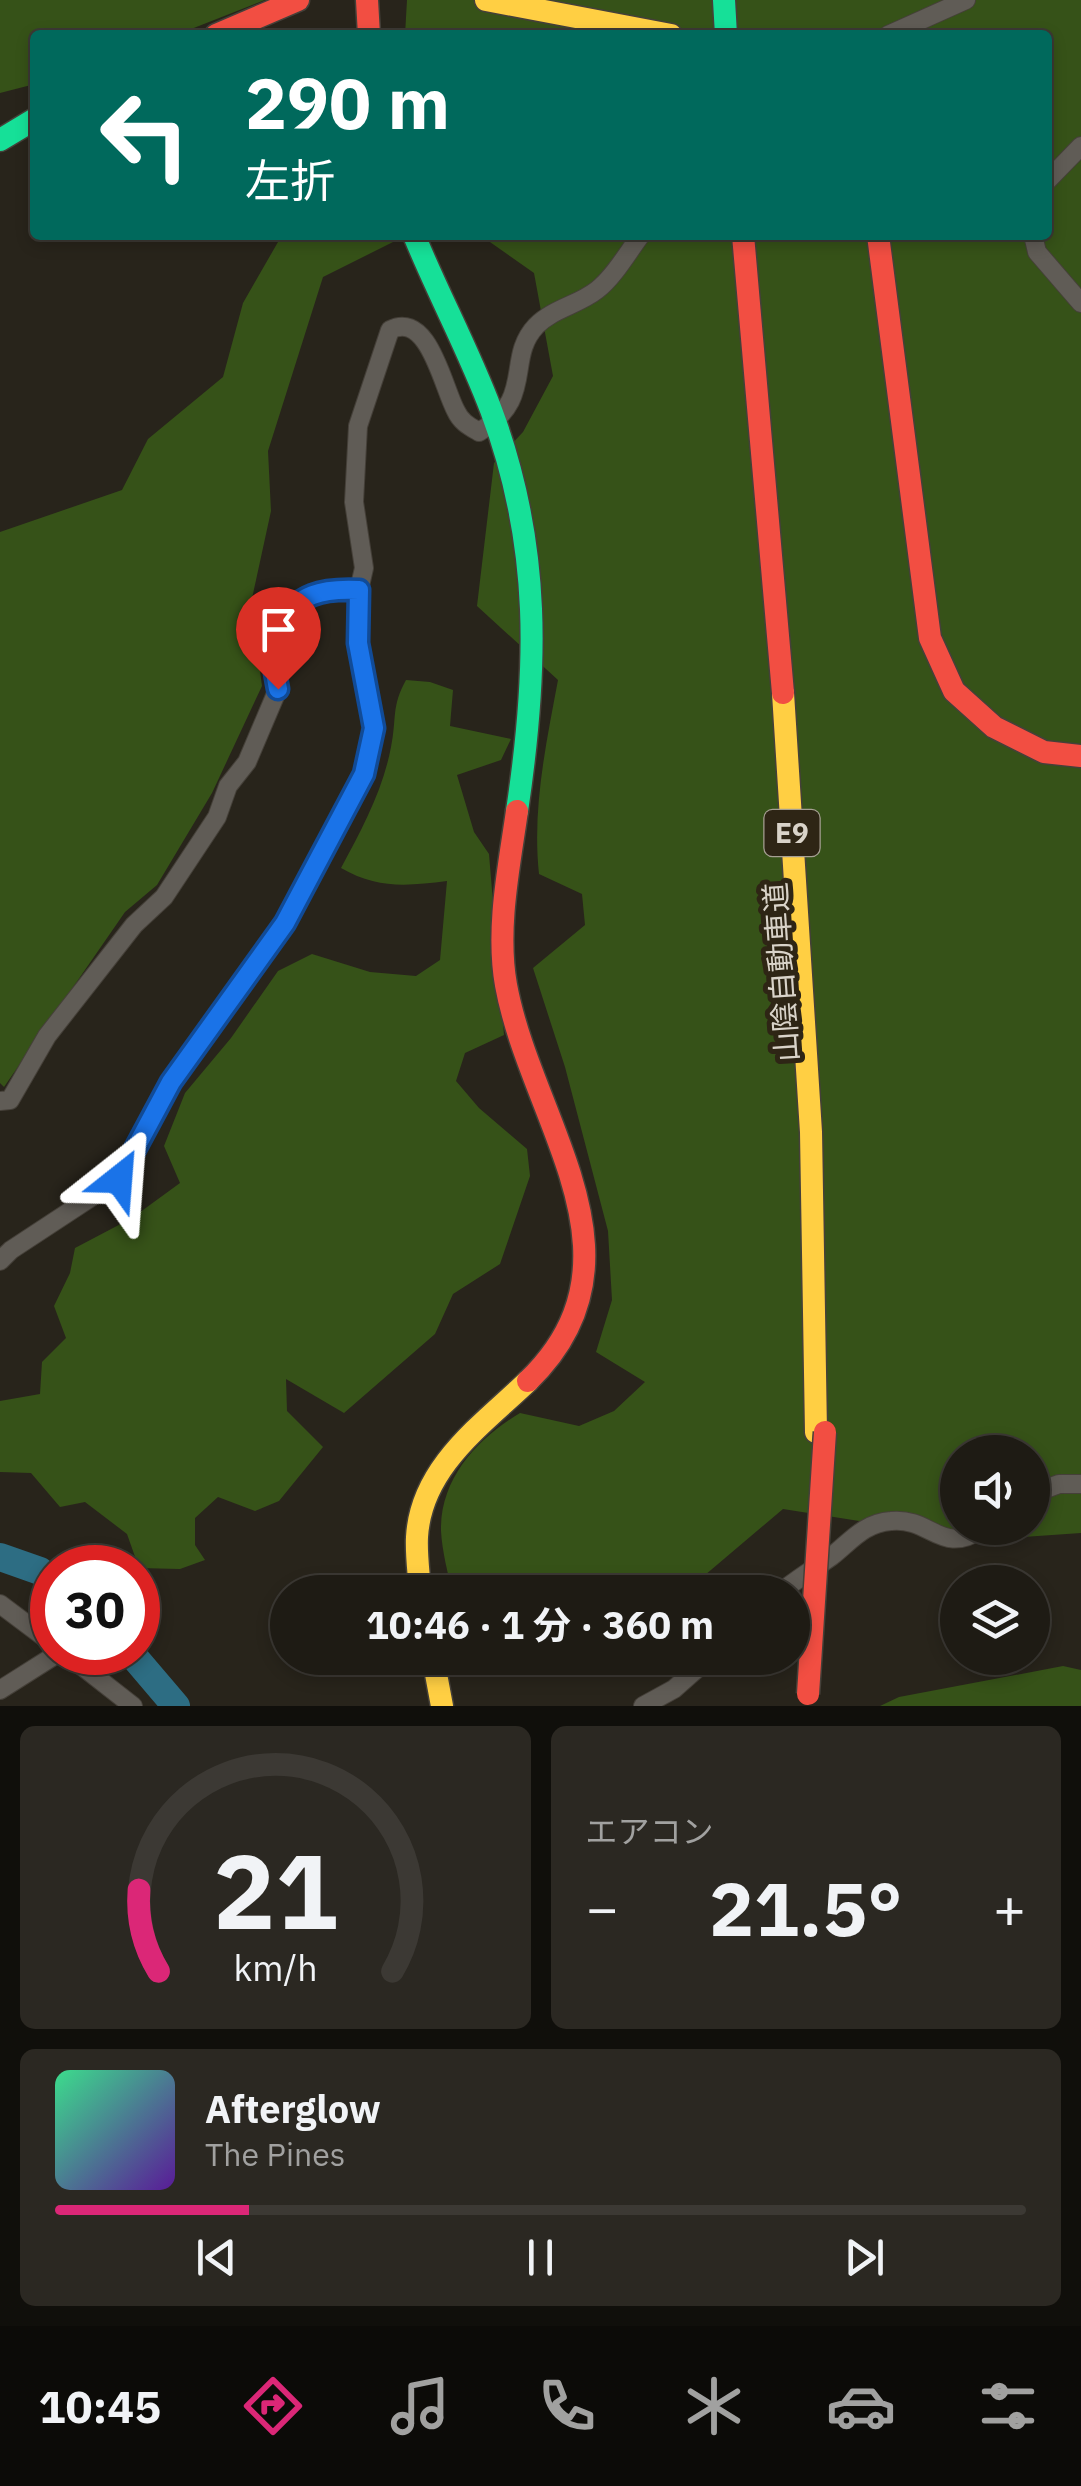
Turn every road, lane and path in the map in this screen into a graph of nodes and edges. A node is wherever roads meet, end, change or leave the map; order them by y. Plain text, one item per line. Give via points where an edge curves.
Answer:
1 (298, 0) edge
2 (367, 0) edge
3 (486, 0) edge
4 (724, 0) edge
5 (734, 0) edge
6 (966, 0) edge
7 (228, 30) edge
8 (369, 30) edge
9 (620, 30) edge
10 (726, 30) edge
11 (737, 30) edge
12 (899, 30) edge
13 (30, 121) edge
14 (0, 140) edge
15 (1081, 146) edge
16 (1052, 176) edge
17 (416, 240) edge
18 (637, 240) edge
19 (743, 240) edge
20 (753, 240) edge
21 (879, 240) edge
22 (1033, 240) edge
23 (1081, 303) edge
24 (494, 422) junction
25 (359, 590) junction
26 (1081, 756) edge
27 (0, 1102) edge
28 (0, 1261) edge
29 (821, 1432) junction
30 (1081, 1484) edge
31 (1050, 1487) edge
32 (940, 1537) edge
33 (418, 1575) edge
34 (805, 1575) edge
35 (0, 1604) edge
36 (30, 1627) edge
37 (30, 1672) edge
38 (92, 1675) edge
39 (436, 1675) edge
40 (690, 1675) edge
41 (0, 1690) edge
42 (802, 1700) edge
43 (133, 1706) edge
44 (442, 1706) edge
45 (643, 1706) edge

1 - 7 main road
2 - 8 main road
3 - 9 main road
4 - 10 main road
5 - 11 main road
6 - 12 street
13 - 14 main road
15 - 16 street
17 - 24 main road
18 - 24 street via 597,290 535,327 522,350 519,383
19 - 29 main road, 山陰自動車道 / E9 via 807,1057
20 - 29 main road, 山陰自動車道 / E9 via 818,1061 826,1247
21 - 26 main road via 930,638 954,690 994,727 1044,752
22 - 23 street via 1036,252
24 - 25 street via 479,432 464,424 424,342 411,326 390,330 358,426 354,502 364,568
24 - 33 main road via 530,556 534,648 504,967 576,1199 586,1241 584,1288 564,1338 542,1366 434,1475 416,1528
25 - 27 street via 304,596 274,622 278,689 217,817 164,897 47,1036 10,1100
25 - 28 street via 358,643 374,728 364,774 285,923 171,1082 119,1179
29 - 42 main road, 山陰自動車道 / E9
30 - 31 street
32 - 34 street via 911,1522 870,1526
35 - 36 street
37 - 41 street
38 - 43 street
39 - 44 main road
40 - 45 street

